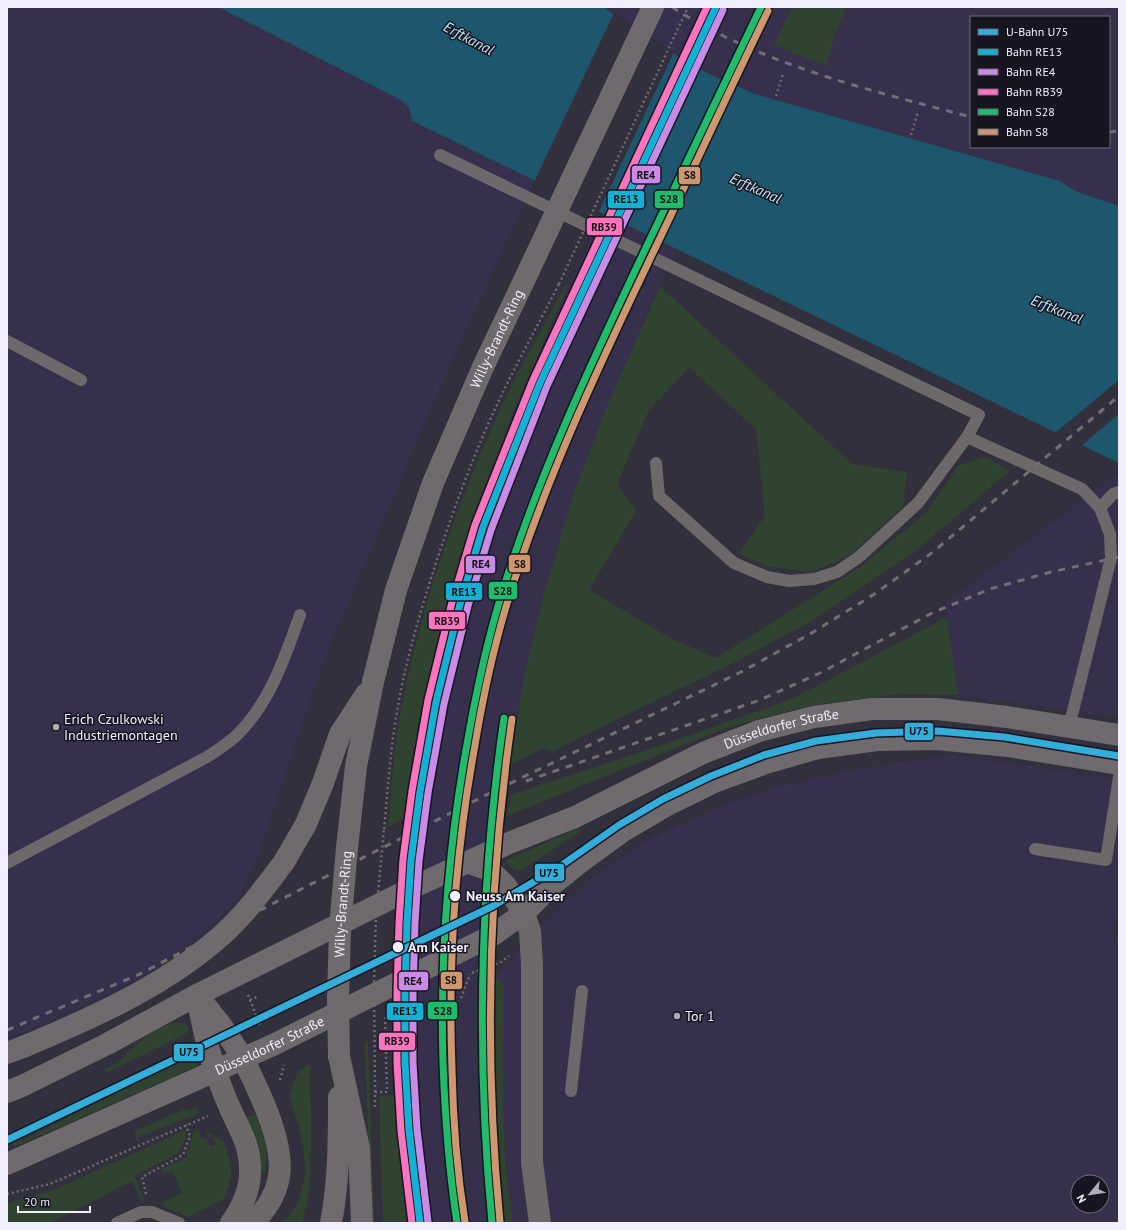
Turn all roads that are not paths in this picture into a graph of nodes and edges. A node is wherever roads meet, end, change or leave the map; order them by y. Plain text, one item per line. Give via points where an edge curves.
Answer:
1 (653, 7) edge
2 (440, 155) dead end
3 (7, 341) edge
4 (81, 380) dead end
5 (967, 437) junction
6 (656, 463) dead end
7 (1119, 492) edge
8 (1100, 508) junction
9 (300, 615) dead end
10 (372, 682) junction
11 (1068, 727) junction
12 (1119, 735) edge
13 (1119, 764) edge
14 (1119, 777) edge
15 (1035, 849) dead end
16 (467, 862) junction
17 (7, 863) edge
18 (524, 913) junction
19 (582, 992) dead end
20 (197, 995) junction
21 (15, 1050) edge
22 (339, 1056) junction
23 (242, 1058) junction
24 (215, 1070) junction
25 (571, 1091) dead end
26 (7, 1092) edge
27 (7, 1164) edge
28 (117, 1223) edge
29 (179, 1223) edge
30 (231, 1223) edge
31 (253, 1223) edge
32 (331, 1223) edge
33 (362, 1223) edge
34 (540, 1223) edge

1 - 10 main road, Willy-Brandt-Ring, bridge via 483,367 433,482 396,590
2 - 5 lane via 979,415
3 - 4 lane
5 - 6 lane via 918,503 860,557 837,572 814,579 789,581 767,577 734,563 659,496
5 - 8 lane via 1082,489
7 - 8 lane via 1113,494
8 - 11 lane via 1110,534 1111,558
9 - 17 lane via 278,674 260,707 237,735 207,757
10 - 21 main road, Willy-Brandt-Ring, bridge via 340,734 306,824 284,862 252,905 215,942 168,976 75,1025
10 - 22 main road, Willy-Brandt-Ring, bridge via 356,766 347,848 340,928
11 - 12 main road, Düsseldorfer Straße
11 - 16 main road, Düsseldorfer Straße via 938,709 872,709 814,717 759,731 703,753 575,817
13 - 18 main road, Düsseldorfer Straße via 1008,746 937,739 877,740 818,748 714,782 667,805 623,831 583,860 552,885
14 - 15 lane via 1106,860
16 - 18 street via 490,870 506,886
16 - 20 main road, Düsseldorfer Straße
18 - 23 main road, Düsseldorfer Straße via 493,935
18 - 34 street via 530,931 532,955 532,1162
19 - 25 lane
20 - 23 main road via 221,1025
20 - 24 main road
20 - 26 main road, Düsseldorfer Straße via 107,1044
22 - 32 main road, Willy-Brandt-Ring via 339,1139 336,1195
22 - 33 main road via 359,1148
23 - 24 main road, Düsseldorfer Straße
23 - 31 street via 261,1095 276,1133 280,1152 279,1180 266,1208
24 - 27 main road, Düsseldorfer Straße
24 - 30 street via 246,1143 251,1166 249,1186 242,1205
28 - 29 lane via 141,1212 152,1212

